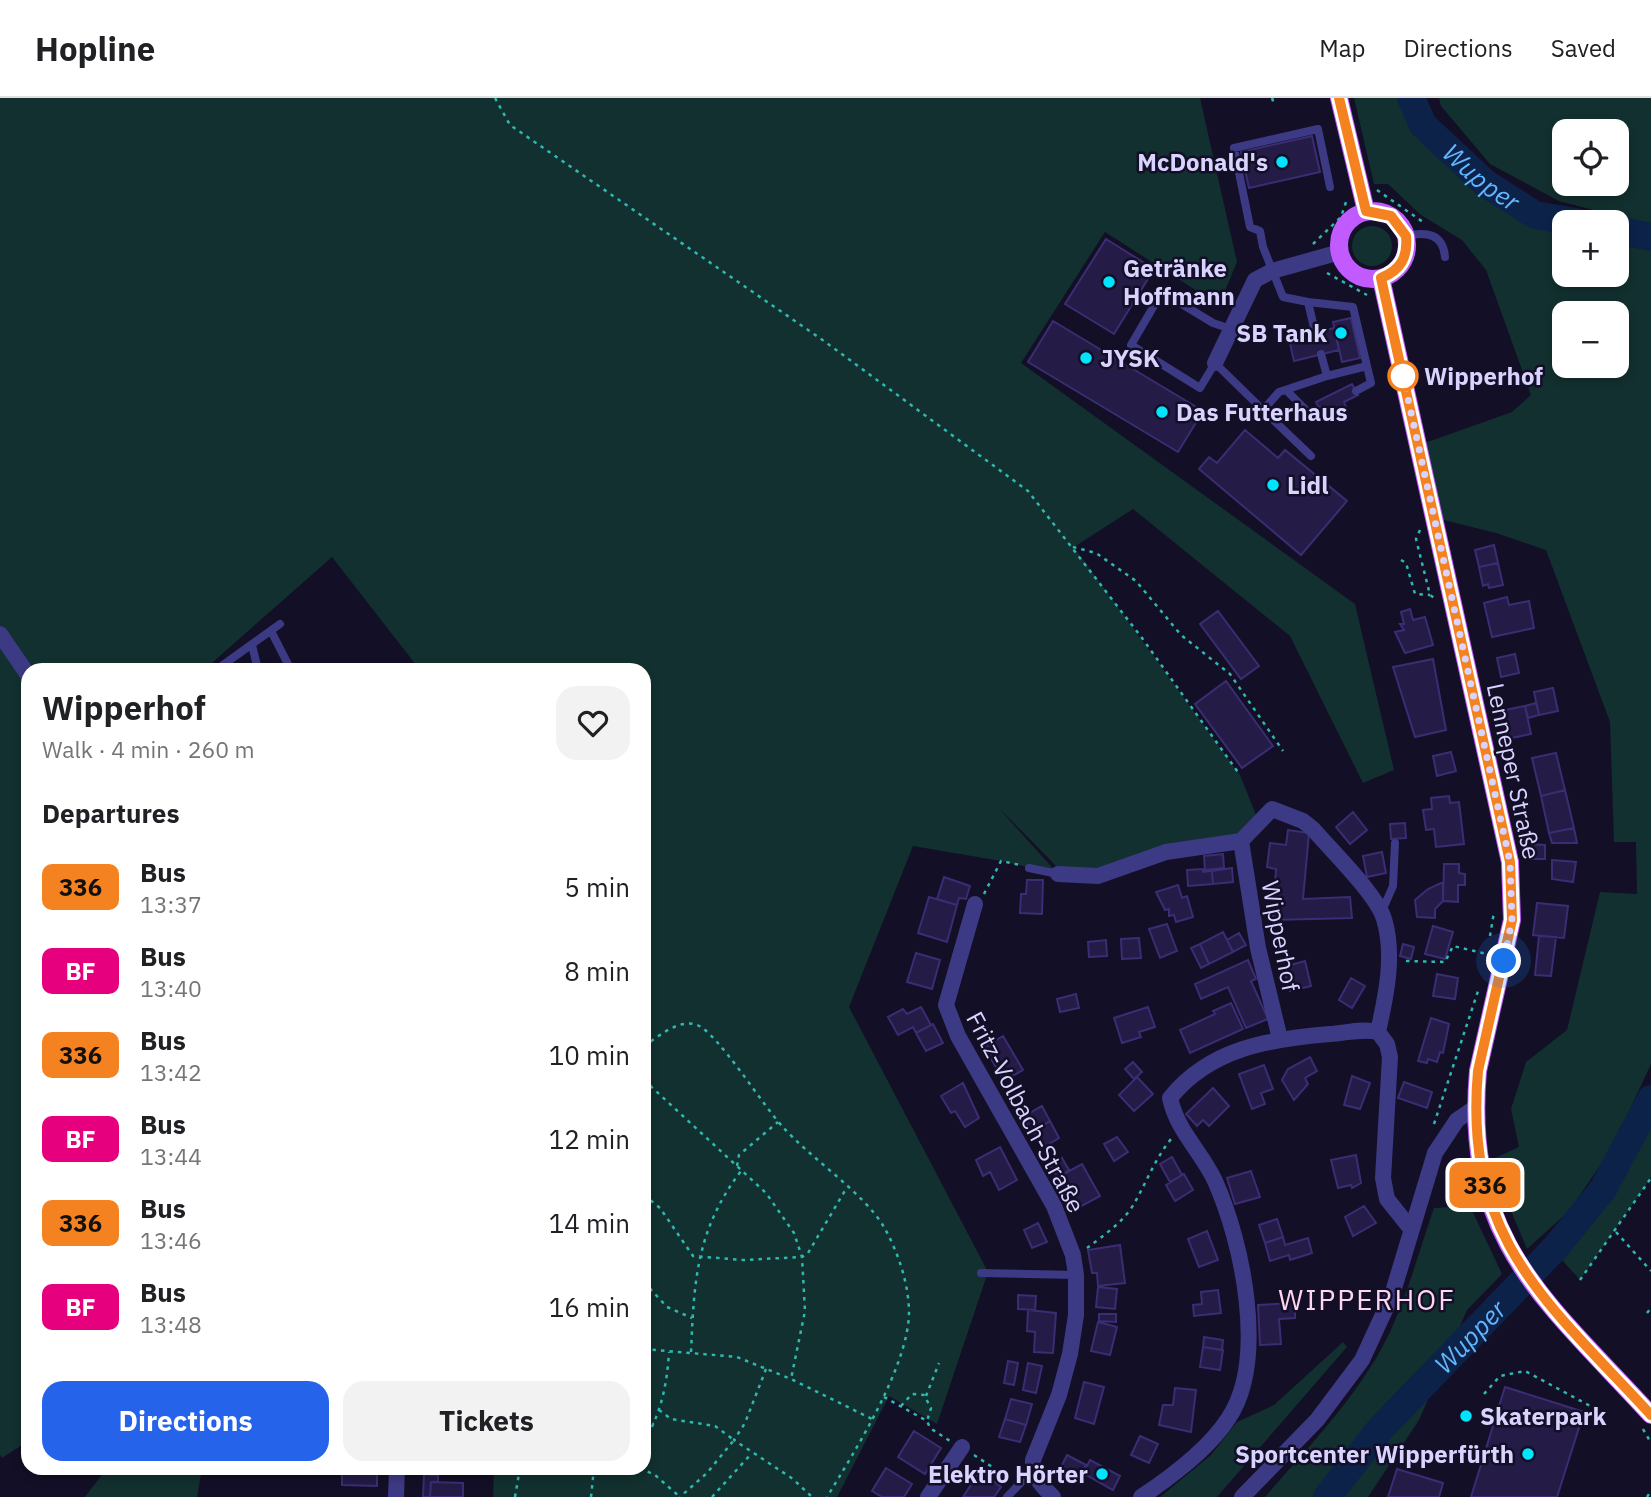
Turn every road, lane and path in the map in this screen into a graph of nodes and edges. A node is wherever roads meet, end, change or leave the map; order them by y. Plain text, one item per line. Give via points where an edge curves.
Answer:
1 (495, 98) edge
2 (1272, 98) edge
3 (1339, 98) edge
4 (1274, 104) dead end
5 (1330, 187) dead end
6 (1361, 191) junction
7 (1366, 211) junction
8 (1419, 220) dead end
9 (1406, 236) junction
10 (1313, 242) dead end
11 (1340, 252) junction
12 (1445, 257) dead end
13 (1272, 271) junction
14 (1318, 273) dead end
15 (1381, 278) junction
16 (1359, 288) dead end
17 (1307, 302) junction
18 (1231, 329) junction
19 (1315, 332) dead end
20 (1321, 354) dead end
21 (1215, 363) junction
22 (1367, 366) junction
23 (1327, 376) junction
24 (1286, 390) junction
25 (1356, 391) dead end
26 (1262, 410) junction
27 (1320, 410) dead end
28 (1311, 456) dead end
29 (1073, 547) junction
30 (1401, 560) dead end
31 (1430, 595) dead end
32 (280, 624) dead end
33 (271, 631) junction
34 (0, 634) edge
35 (252, 645) junction
36 (226, 663) edge
37 (256, 663) edge
38 (287, 663) edge
39 (21, 665) edge
40 (1283, 751) dead end
41 (1240, 775) dead end
42 (1241, 841) junction
43 (1395, 843) dead end
44 (1029, 868) joint
45 (1058, 874) joint
46 (975, 904) joint
47 (1494, 910) dead end
48 (1381, 913) junction
49 (1406, 961) dead end
50 (1479, 984) dead end
51 (1378, 1032) junction
52 (1280, 1038) junction
53 (651, 1042) edge
54 (651, 1087) edge
55 (1476, 1107) junction
56 (778, 1122) junction
57 (1433, 1127) dead end
58 (1180, 1129) junction
59 (739, 1170) junction
60 (1651, 1178) edge
61 (846, 1188) junction
62 (651, 1202) edge
63 (1410, 1229) junction
64 (1615, 1231) junction
65 (1073, 1255) junction
66 (699, 1257) junction
67 (802, 1257) junction
68 (1651, 1271) edge
69 (981, 1273) dead end
70 (1076, 1275) junction
71 (1580, 1280) dead end
72 (651, 1290) edge
73 (1651, 1308) edge
74 (1647, 1313) dead end
75 (692, 1318) junction
76 (651, 1350) edge
77 (669, 1352) junction
78 (691, 1353) junction
79 (939, 1363) dead end
80 (767, 1368) junction
81 (791, 1379) junction
82 (1485, 1394) dead end
83 (926, 1396) junction
84 (884, 1397) junction
85 (901, 1406) junction
86 (659, 1410) junction
87 (1607, 1415) dead end
88 (1651, 1415) edge
89 (872, 1419) junction
90 (927, 1421) junction
91 (651, 1424) edge
92 (654, 1424) junction
93 (651, 1429) edge
94 (734, 1440) junction
95 (962, 1447) junction
96 (752, 1453) junction
97 (1032, 1470) junction
98 (651, 1473) edge
99 (397, 1475) edge
100 (519, 1475) edge
101 (594, 1475) edge
102 (1017, 1484) junction
103 (1651, 1491) edge
104 (715, 1496) edge
105 (396, 1497) edge
106 (515, 1497) edge
107 (591, 1497) edge
108 (680, 1497) edge
109 (812, 1497) edge
110 (827, 1497) edge
111 (928, 1497) edge
112 (1007, 1497) edge
113 (1053, 1497) edge
114 (1141, 1497) edge
115 (1242, 1497) edge
116 (1647, 1497) edge

1 - 29 path via 510,125 824,341 1028,491
2 - 4 path
3 - 6 main road
5 - 13 lane via 1318,129 1234,148 1250,227 1260,231
6 - 7 main road
6 - 8 path via 1383,192
6 - 10 path via 1347,195 1341,217
7 - 9 main road via 1391,216
7 - 11 main road via 1342,231
9 - 12 lane via 1439,238
9 - 15 main road via 1405,258
11 - 13 street
11 - 15 main road via 1350,270 1370,279
13 - 17 lane via 1283,297
13 - 18 street via 1251,283
14 - 16 path via 1330,273
15 - 55 main road, Lenneper Straße via 1510,862 1512,920 1478,1071
17 - 19 lane
17 - 22 lane via 1353,307
18 - 21 street
18 - 21 lane via 1213,324 1162,292 1131,345 1200,388
20 - 23 lane
21 - 26 lane
22 - 23 lane
22 - 25 lane via 1371,383
23 - 24 lane
24 - 26 lane
24 - 27 lane via 1311,415
26 - 28 lane
29 - 40 path via 1096,553 1136,581 1181,635 1230,674
29 - 41 path
30 - 31 path via 1415,594
32 - 33 lane
33 - 35 lane
33 - 38 lane
34 - 39 street
35 - 36 lane
35 - 37 lane
42 - 45 street via 1166,852 1098,876
42 - 48 street via 1272,809 1303,821
42 - 52 street, Wipperhof via 1258,948
43 - 48 lane via 1393,886
44 - 45 lane
44 - 46 path via 1001,861
46 - 65 street, Fritz-Volbach-Straße via 946,1005 958,1036 1054,1206
47 - 49 path via 1486,956 1453,946 1445,962
48 - 51 street via 1388,945 1387,994
50 - 57 path
51 - 52 street
51 - 63 street via 1390,1057 1383,1178 1387,1199
52 - 58 street via 1251,1045 1186,1077 1170,1098
53 - 56 path via 684,1023 698,1025
54 - 59 path
55 - 63 street via 1462,1115 1440,1142
55 - 88 main road, Lenneper Straße via 1489,1199 1512,1254 1557,1316
56 - 59 path via 739,1154
56 - 61 path
58 - 65 path via 1163,1149 1135,1204 1088,1248
58 - 114 street via 1214,1179 1236,1234 1246,1302 1247,1360 1229,1418 1205,1446
59 - 66 path via 720,1199
59 - 67 path via 782,1212
60 - 64 path
61 - 67 path
61 - 84 path via 883,1225 900,1259 909,1313
62 - 66 path via 674,1225 684,1246
63 - 115 street via 1409,1249 1362,1360 1317,1420
64 - 68 path
64 - 71 path
65 - 70 street, Fritz-Volbach-Straße
66 - 67 path
66 - 75 path
67 - 81 path via 805,1311
69 - 70 lane
70 - 97 street, Fritz-Volbach-Straße via 1070,1354
72 - 75 path via 667,1307
73 - 74 path
75 - 78 path
76 - 77 path
77 - 78 path
77 - 86 path
78 - 80 path via 737,1357
79 - 83 path
80 - 81 path
80 - 94 path
81 - 89 path
82 - 87 path via 1500,1376 1525,1371
83 - 85 path via 912,1394
83 - 90 path via 931,1408
84 - 85 path
84 - 89 path
85 - 90 path
86 - 92 path
86 - 94 path via 671,1419 715,1426
89 - 110 path
90 - 95 path via 930,1428
91 - 92 path
92 - 93 path
94 - 96 path
94 - 108 path
95 - 102 path
95 - 111 street
96 - 104 path
96 - 109 path
97 - 102 lane
97 - 113 street
98 - 108 path
99 - 105 street
100 - 106 path
101 - 107 path
102 - 112 lane
103 - 116 path

